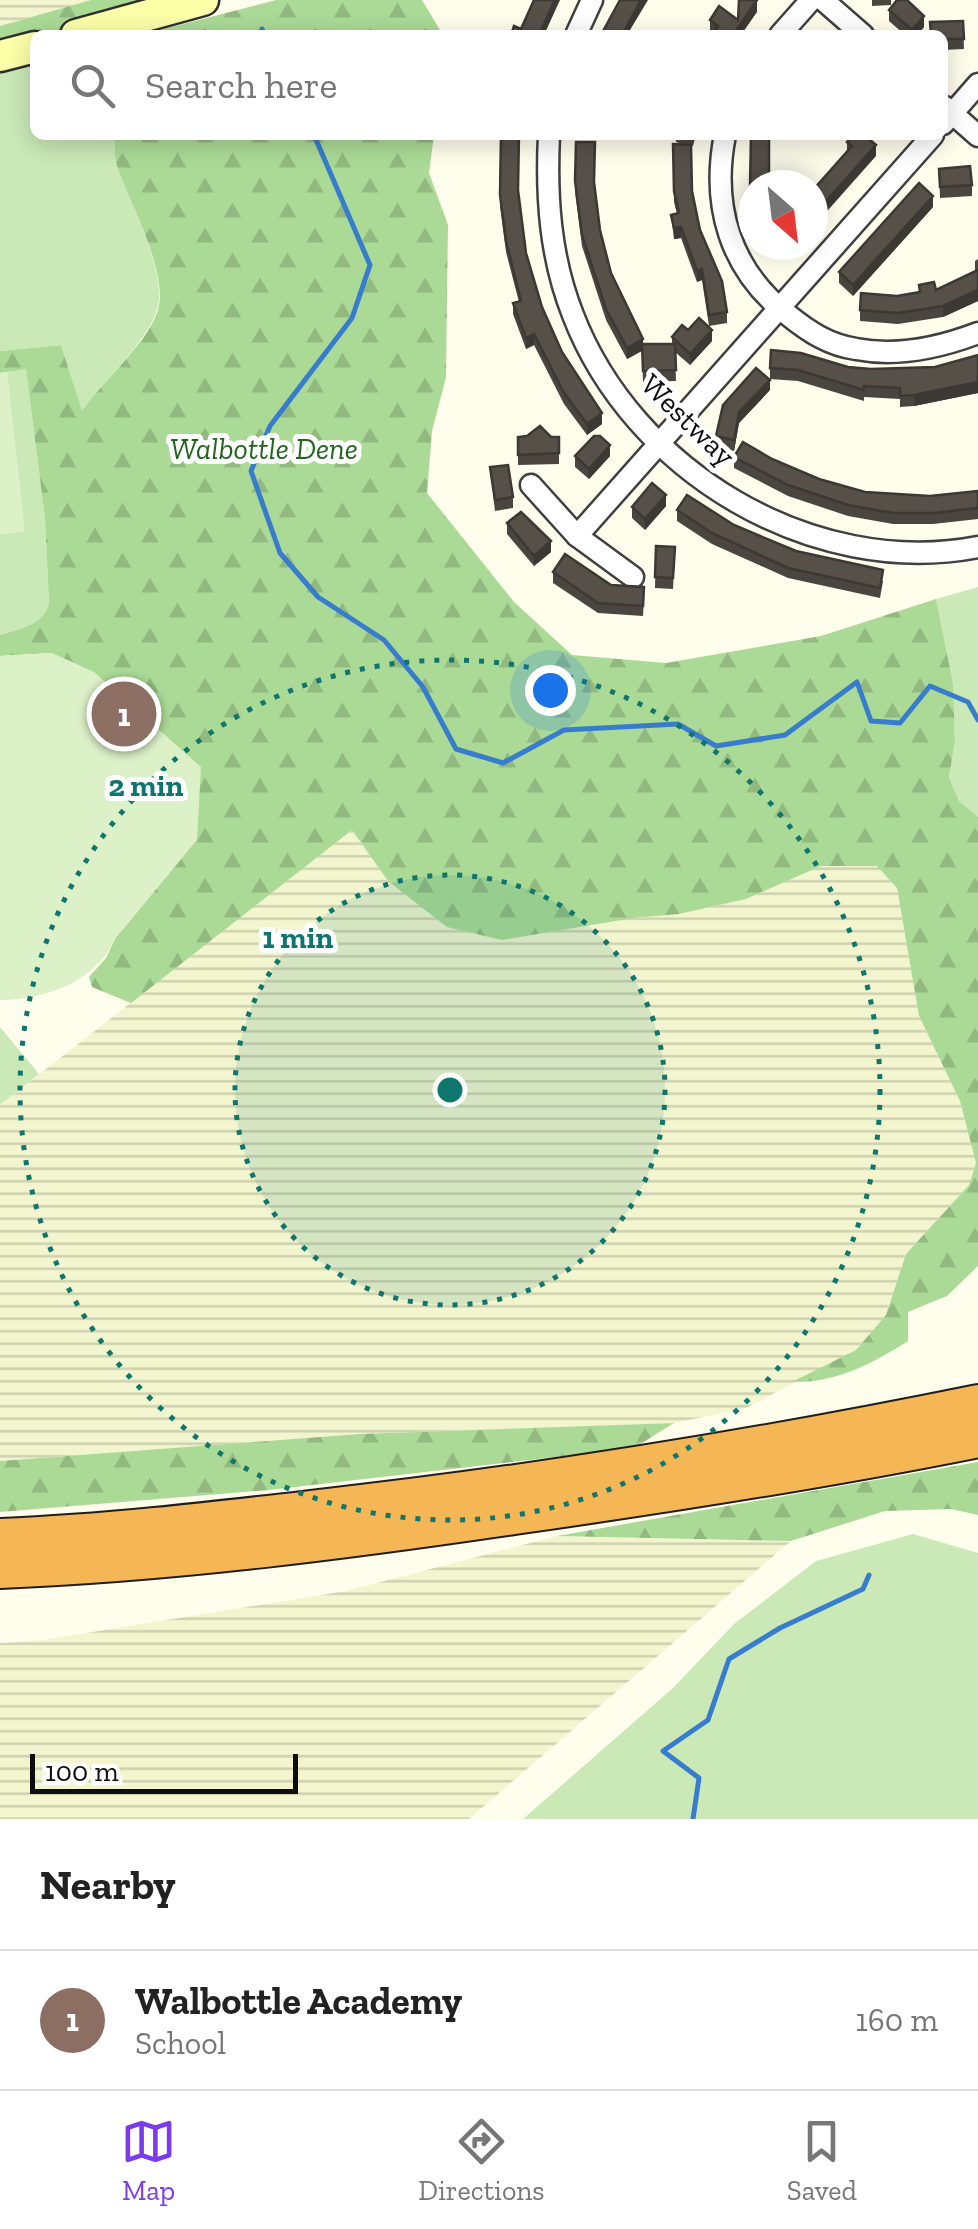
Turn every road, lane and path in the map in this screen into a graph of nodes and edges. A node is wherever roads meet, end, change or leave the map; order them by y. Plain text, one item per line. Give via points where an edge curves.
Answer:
1 (203, 0) edge
2 (592, 0) edge
3 (811, 0) edge
4 (823, 0) edge
5 (94, 30) edge
6 (578, 30) edge
7 (784, 30) edge
8 (856, 30) edge
9 (30, 47) edge
10 (0, 56) edge
11 (978, 84) edge
12 (948, 112) edge
13 (948, 115) edge
14 (978, 136) edge
15 (549, 140) edge
16 (725, 140) edge
17 (929, 140) edge
18 (780, 308) junction
19 (978, 334) edge
20 (660, 443) junction
21 (531, 485) dead end
22 (577, 536) junction
23 (978, 548) edge
24 (633, 577) dead end
25 (978, 1404) edge
26 (978, 1438) edge
27 (0, 1538) edge
28 (0, 1570) edge

1 - 5 main road
2 - 6 street
3 - 7 street
4 - 8 street
9 - 10 main road
11 - 12 street
13 - 14 street
15 - 20 street, Westway via 554,251 573,316 601,372
16 - 18 street via 721,185 730,236 754,284
17 - 18 street
18 - 19 street via 810,332 854,349 904,352
18 - 20 street
20 - 22 street
20 - 23 street, Westway via 731,499 797,530 899,552
21 - 22 street
22 - 24 street
25 - 27 highway via 642,1467 424,1498
26 - 28 highway via 429,1528

